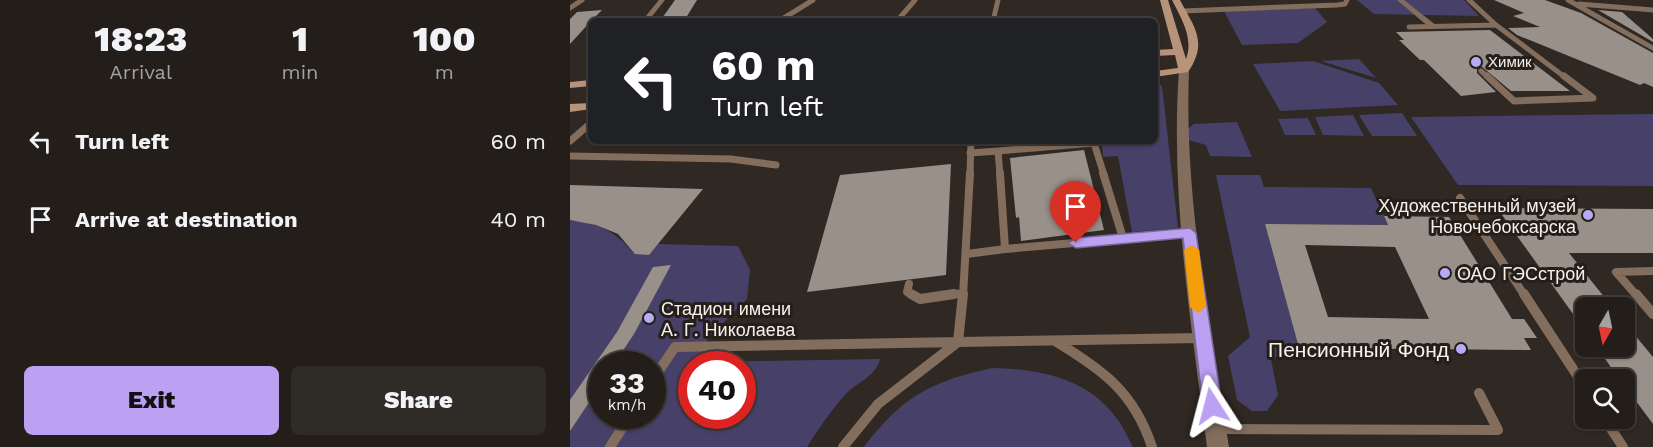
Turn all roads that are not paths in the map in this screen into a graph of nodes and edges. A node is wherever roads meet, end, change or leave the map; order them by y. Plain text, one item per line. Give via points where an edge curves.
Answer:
1 (582, 0) edge
2 (662, 0) edge
3 (813, 0) edge
4 (915, 0) edge
5 (998, 0) edge
6 (1164, 0) edge
7 (1176, 0) edge
8 (1347, 0) edge
9 (1400, 0) edge
10 (1469, 0) edge
11 (1568, 0) edge
12 (1575, 3) junction
13 (570, 8) edge
14 (1653, 9) edge
15 (1182, 11) junction
16 (647, 18) edge
17 (784, 18) edge
18 (900, 18) edge
19 (994, 18) edge
20 (1496, 25) junction
21 (1433, 26) junction
22 (1409, 27) dead end
23 (1653, 48) edge
24 (1177, 52) junction
25 (1158, 53) edge
26 (1184, 70) junction
27 (1481, 71) dead end
28 (1158, 74) edge
29 (588, 83) edge
30 (570, 85) edge
31 (588, 106) edge
32 (570, 108) edge
33 (588, 126) edge
34 (570, 141) edge
35 (970, 144) edge
36 (1082, 144) edge
37 (1094, 144) edge
38 (998, 151) junction
39 (970, 153) junction
40 (570, 156) edge
41 (776, 165) dead end
42 (1460, 198) dead end
43 (1190, 233) junction
44 (1123, 238) junction
45 (1005, 249) junction
46 (967, 254) junction
47 (1653, 271) edge
48 (909, 284) dead end
49 (963, 293) junction
50 (1653, 314) edge
51 (1202, 338) junction
52 (1054, 340) junction
53 (958, 342) junction
54 (666, 360) edge
55 (1575, 373) edge
56 (1479, 393) dead end
57 (622, 429) edge
58 (1216, 429) junction
59 (1611, 429) edge
60 (610, 447) edge
61 (843, 447) edge
62 (1152, 447) edge
63 (1218, 447) edge
64 (1623, 447) edge

1 - 13 lane
2 - 16 lane
3 - 17 lane
4 - 18 lane
5 - 19 lane
6 - 24 main road
7 - 15 main road
8 - 15 lane via 1337,5
9 - 21 street
10 - 20 lane
11 - 12 lane
12 - 14 lane
12 - 23 lane
15 - 26 main road via 1195,50 1193,60
20 - 21 lane
20 - 27 lane via 1593,98 1514,101
21 - 22 lane
24 - 25 main road
24 - 26 main road
26 - 28 main road
26 - 43 street via 1180,141
29 - 30 main road
31 - 32 main road
33 - 34 lane
35 - 39 lane
36 - 38 lane
37 - 44 lane
38 - 39 lane
38 - 45 lane
39 - 46 lane
40 - 41 lane via 731,159
42 - 55 lane
43 - 44 lane
43 - 51 street
44 - 45 lane
45 - 46 lane
46 - 49 lane
47 - 50 lane via 1616,272
48 - 49 lane via 908,292 920,299
49 - 53 lane
51 - 52 lane
51 - 58 street
52 - 53 lane
52 - 62 lane via 1117,382 1133,401
53 - 54 lane via 675,347
53 - 61 lane via 878,404
56 - 58 lane via 1498,430
57 - 60 lane
58 - 63 street
59 - 64 lane

